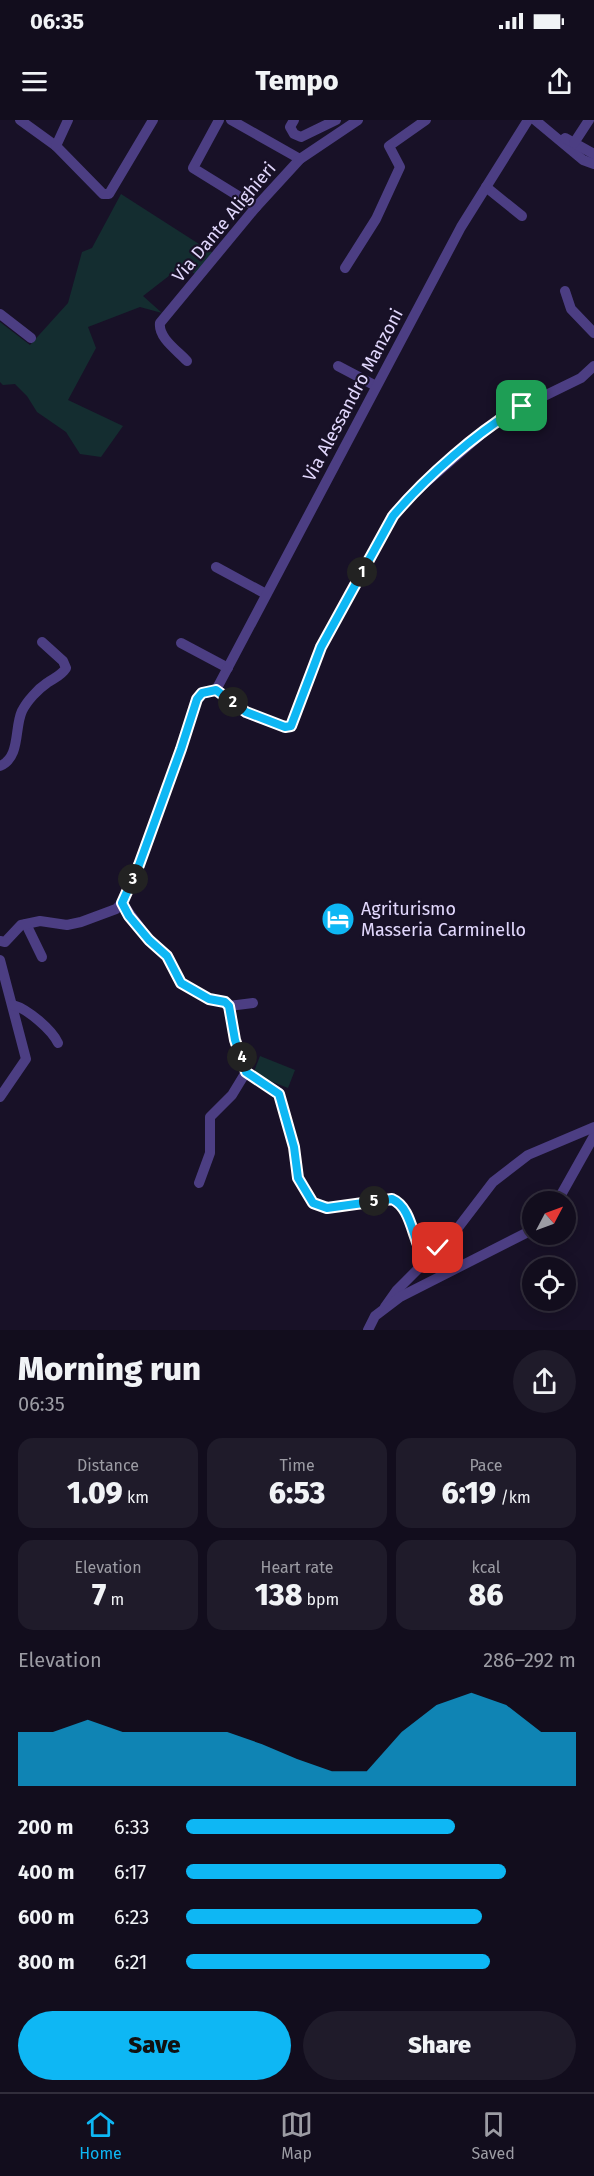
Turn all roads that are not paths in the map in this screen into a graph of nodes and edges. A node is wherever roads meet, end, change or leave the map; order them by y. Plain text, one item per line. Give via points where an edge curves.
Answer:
1 (20, 120) edge
2 (68, 120) edge
3 (153, 120) edge
4 (219, 120) edge
5 (231, 120) edge
6 (294, 120) edge
7 (336, 120) edge
8 (357, 120) edge
9 (426, 120) edge
10 (528, 120) edge
11 (535, 120) edge
12 (589, 120) edge
13 (550, 133) junction
14 (574, 143) junction
15 (56, 146) junction
16 (594, 154) edge
17 (300, 159) junction
18 (594, 164) edge
19 (486, 187) junction
20 (256, 207) junction
21 (522, 216) dead end
22 (345, 268) dead end
23 (565, 291) dead end
24 (0, 314) edge
25 (594, 333) edge
26 (31, 338) dead end
27 (187, 361) dead end
28 (338, 366) dead end
29 (594, 366) edge
30 (376, 386) junction
31 (216, 567) dead end
32 (266, 594) junction
33 (42, 642) dead end
34 (181, 643) dead end
35 (228, 668) junction
36 (216, 690) junction
37 (0, 766) edge
38 (122, 903) junction
39 (26, 924) junction
40 (0, 941) edge
41 (42, 957) dead end
42 (0, 960) edge
43 (253, 1003) dead end
44 (14, 1005) junction
45 (229, 1006) junction
46 (58, 1043) dead end
47 (246, 1072) junction
48 (0, 1097) edge
49 (594, 1127) edge
50 (594, 1136) edge
51 (199, 1183) dead end
52 (563, 1191) edge
53 (522, 1235) edge
54 (426, 1260) junction
55 (385, 1306) junction
56 (368, 1330) edge

1 - 15 street
2 - 15 street
3 - 15 street via 109,194 103,194
4 - 20 street via 193,168
5 - 17 street
6 - 7 street via 290,127 301,137
8 - 17 street, Via Dante Alighieri
9 - 22 street via 389,146 400,167 376,219
10 - 19 street, Via Alessandro Manzoni
11 - 13 street
12 - 14 street
13 - 14 street
13 - 18 street
14 - 16 street
17 - 20 street, Via Dante Alighieri
19 - 21 street
19 - 30 street, Via Alessandro Manzoni
20 - 27 street, Via Dante Alighieri via 160,323 164,337
23 - 25 street via 571,309
24 - 26 street
28 - 30 street
29 - 36 street via 581,378 501,417 400,507 321,647 291,726 246,712
30 - 32 street, Via Alessandro Manzoni
31 - 32 street
32 - 35 street, Via Alessandro Manzoni
33 - 37 street via 66,668 42,687 23,710 16,744 9,760
34 - 35 street
35 - 36 street, Via Alessandro Manzoni
36 - 38 street via 202,693 197,699 143,855
38 - 39 street via 81,922
38 - 45 street via 149,940 167,956 181,983
39 - 40 street via 5,942
39 - 41 street
42 - 44 street
43 - 45 street
44 - 46 street via 28,1010 53,1033
44 - 48 street via 26,1059
45 - 47 street
47 - 51 street via 232,1095 210,1117 210,1153
47 - 54 street via 279,1094 298,1178 313,1203 327,1208 397,1201 406,1211
49 - 54 street via 528,1155 493,1182 454,1233
50 - 52 street
53 - 55 street
54 - 55 street
55 - 56 street

